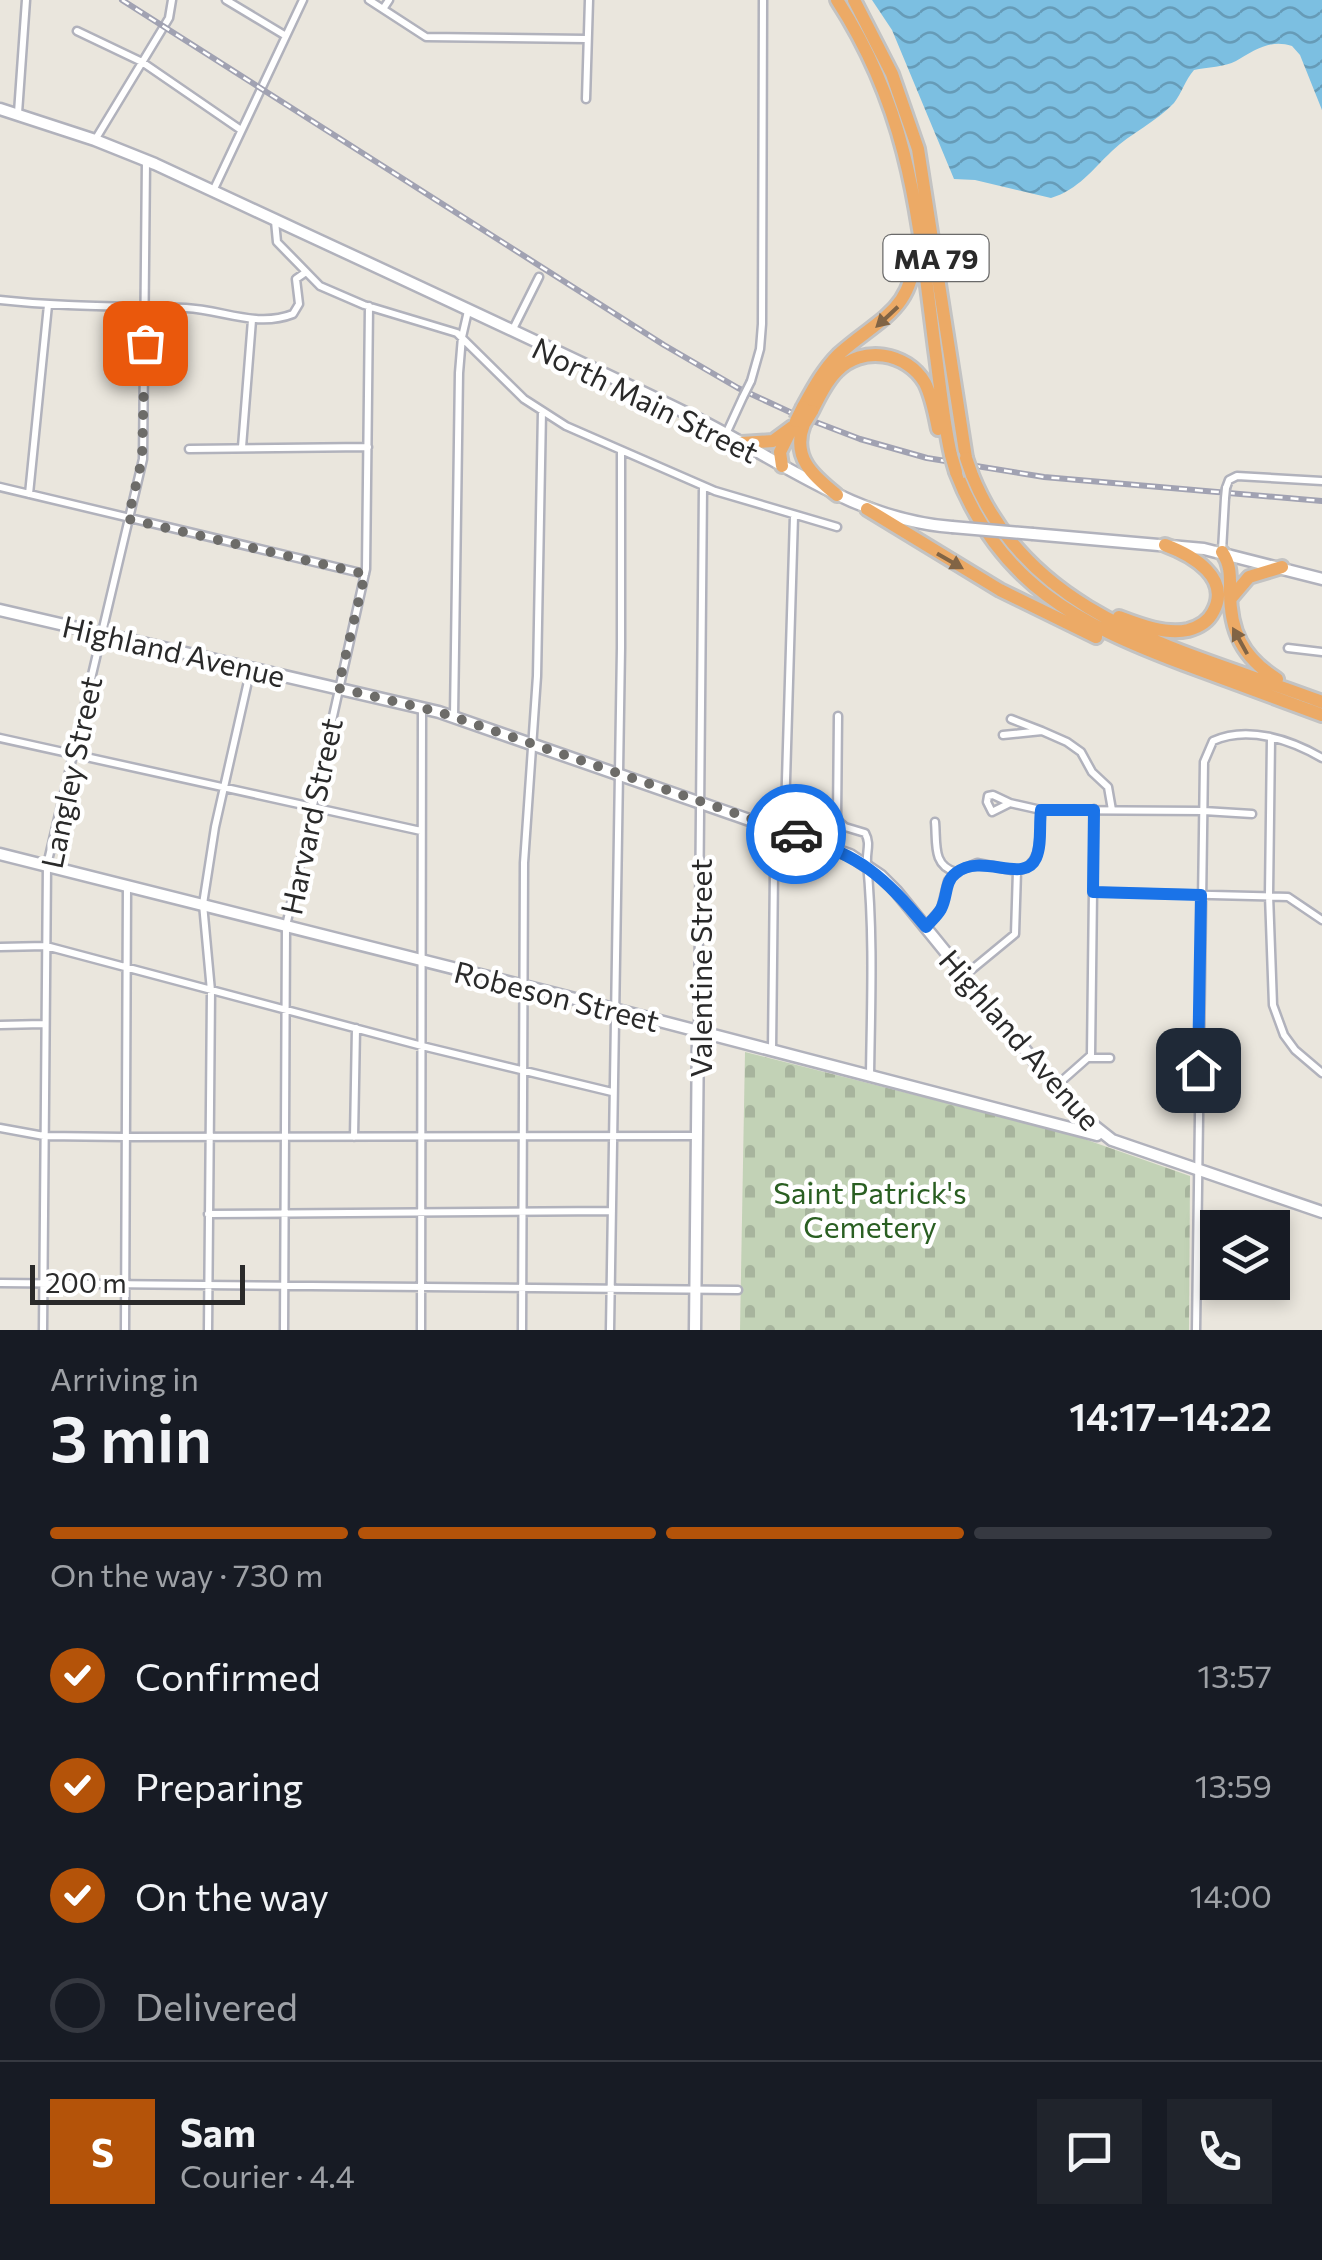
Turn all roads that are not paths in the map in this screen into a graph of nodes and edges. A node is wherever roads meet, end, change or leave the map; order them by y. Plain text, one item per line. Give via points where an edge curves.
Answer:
1 (26, 0) edge
2 (172, 0) edge
3 (226, 0) edge
4 (303, 0) edge
5 (369, 0) edge
6 (388, 0) edge
7 (590, 0) edge
8 (763, 0) edge
9 (837, 0) edge
10 (854, 1) edge
11 (383, 9) junction
12 (77, 31) dead end
13 (286, 36) junction
14 (586, 39) junction
15 (142, 62) junction
16 (586, 98) dead end
17 (0, 110) edge
18 (18, 115) junction
19 (242, 130) junction
20 (95, 140) junction
21 (146, 160) junction
22 (214, 191) junction
23 (914, 193) junction
24 (275, 220) junction
25 (306, 272) junction
26 (538, 276) dead end
27 (0, 300) edge
28 (48, 306) junction
29 (369, 306) junction
30 (145, 310) junction
31 (468, 312) junction
32 (252, 320) junction
33 (512, 332) junction
34 (462, 337) junction
35 (808, 409) junction
36 (542, 411) junction
37 (797, 424) junction
38 (726, 434) junction
39 (742, 443) junction
40 (242, 447) junction
41 (368, 447) junction
42 (189, 448) dead end
43 (621, 451) junction
44 (954, 456) junction
45 (782, 466) junction
46 (1322, 481) edge
47 (703, 486) junction
48 (0, 487) edge
49 (30, 494) junction
50 (837, 495) junction
51 (867, 510) junction
52 (794, 516) junction
53 (128, 519) junction
54 (838, 527) dead end
55 (1165, 545) junction
56 (1222, 552) junction
57 (1282, 567) junction
58 (365, 574) junction
59 (1322, 579) edge
60 (1054, 586) junction
61 (1218, 595) junction
62 (1230, 609) junction
63 (0, 610) edge
64 (101, 634) junction
65 (1288, 648) dead end
66 (1322, 652) edge
67 (1165, 656) junction
68 (250, 668) junction
69 (338, 688) junction
70 (1322, 702) edge
71 (422, 707) junction
72 (1322, 715) edge
73 (838, 716) dead end
74 (454, 717) junction
75 (1011, 719) dead end
76 (1042, 731) junction
77 (1002, 735) dead end
78 (0, 738) edge
79 (1271, 738) junction
80 (530, 742) junction
81 (74, 755) junction
82 (1322, 758) edge
83 (618, 773) junction
84 (224, 790) junction
85 (700, 800) junction
86 (1010, 803) dead end
87 (311, 808) junction
88 (1041, 810) junction
89 (1094, 810) junction
90 (1112, 810) junction
91 (1204, 810) junction
92 (1252, 814) dead end
93 (936, 822) dead end
94 (778, 828) junction
95 (421, 831) junction
96 (0, 854) edge
97 (47, 866) junction
98 (868, 866) junction
99 (1017, 870) junction
100 (956, 872) junction
101 (127, 884) junction
102 (1093, 892) junction
103 (1201, 895) junction
104 (1268, 896) junction
105 (203, 904) junction
106 (1322, 920) edge
107 (286, 926) junction
108 (926, 927) junction
109 (46, 946) junction
110 (0, 947) edge
111 (422, 961) junction
112 (128, 970) junction
113 (964, 976) junction
114 (523, 986) junction
115 (211, 991) junction
116 (614, 1009) junction
117 (284, 1010) junction
118 (44, 1024) junction
119 (0, 1025) edge
120 (356, 1028) junction
121 (698, 1031) junction
122 (422, 1046) junction
123 (772, 1050) junction
124 (1090, 1058) junction
125 (1110, 1058) dead end
126 (523, 1070) junction
127 (1322, 1073) edge
128 (870, 1075) junction
129 (1056, 1086) junction
130 (612, 1092) junction
131 (0, 1128) edge
132 (44, 1136) junction
133 (699, 1136) junction
134 (125, 1137) junction
135 (208, 1137) junction
136 (286, 1137) junction
137 (354, 1138) junction
138 (422, 1138) junction
139 (522, 1138) junction
140 (613, 1138) junction
141 (1112, 1140) junction
142 (1198, 1168) junction
143 (422, 1210) junction
144 (612, 1211) junction
145 (284, 1212) junction
146 (522, 1212) junction
147 (1322, 1212) edge
148 (208, 1214) junction
149 (0, 1283) edge
150 (43, 1284) junction
151 (126, 1284) junction
152 (208, 1285) junction
153 (284, 1286) junction
154 (422, 1286) junction
155 (523, 1288) junction
156 (610, 1288) junction
157 (696, 1290) junction
158 (738, 1290) dead end
159 (43, 1330) edge
160 (125, 1330) edge
161 (208, 1330) edge
162 (284, 1330) edge
163 (421, 1330) edge
164 (522, 1330) edge
165 (610, 1330) edge
166 (695, 1330) edge
167 (1196, 1330) edge

1 - 18 street
2 - 15 street via 169,18
3 - 13 street
4 - 13 street
5 - 11 street
6 - 11 street
7 - 14 street
8 - 38 street, bridge via 760,350
9 - 23 highway, MA 79 via 886,92
10 - 44 highway, MA 79 via 892,74 918,149
11 - 14 street via 426,37
12 - 15 street
13 - 19 street
14 - 16 street
15 - 19 street
15 - 20 street
17 - 18 main road, North Main Street
18 - 20 main road, North Main Street
19 - 22 street
20 - 21 main road, North Main Street
21 - 22 main road, North Main Street
21 - 30 street, Langley Street
22 - 24 main road, North Main Street
23 -> 35 highway via 914,266 904,298 832,361
23 - 44 highway, MA 79
24 - 25 street via 277,242
24 - 31 main road, North Main Street
25 - 29 street via 320,286
25 - 32 street via 296,280 299,304 293,314
26 - 33 street
27 - 28 street
28 - 30 street
28 - 49 street
29 - 34 street
29 - 41 street, Harvard Street
30 - 32 street via 202,310
30 - 53 street, Langley Street via 142,459
31 - 33 main road, North Main Street
31 - 34 street
32 - 40 street
33 - 38 main road, North Main Street
34 - 36 street
34 - 74 street
35 - 37 highway, bridge
35 - 44 highway via 843,365 868,355 894,358 924,383
36 - 43 street
36 - 80 street
37 - 39 highway via 773,442
37 - 45 highway via 780,452
37 - 50 highway via 803,460
38 - 39 main road, North Main Street
39 - 45 main road, North Main Street
40 - 41 street
40 - 42 street
41 - 58 street, Harvard Street
43 - 47 street
43 - 83 street
44 - 60 highway, MA 79, bridge via 1008,540
44 - 67 highway, bridge via 953,471 1004,557 1052,601 1096,628
45 - 50 main road, North Main Street
46 - 56 street, bridge via 1230,480
47 - 52 street
47 - 85 street, Valentine Street
48 - 49 street
49 - 53 street
50 - 51 main road, North Main Street
51 - 55 main road, North Main Street, bridge via 952,527
51 -> 67 highway via 1047,615 1115,644
52 - 54 street
52 - 94 street via 785,814
53 - 58 street
53 - 64 street, Langley Street
55 - 56 main road, North Main Street
55 - 61 highway via 1204,566
56 - 57 main road, North Main Street
56 - 61 highway
56 - 62 highway via 1230,565
57 - 59 main road, North Main Street
57 - 62 highway via 1245,579
58 - 69 street, Harvard Street
60 - 61 highway via 1124,619 1171,631 1204,623
60 - 70 highway, MA 79 via 1121,626
70 -> 62 highway via 1253,661 1236,638
63 - 64 main road, Highland Avenue
64 - 68 main road, Highland Avenue
64 - 81 street, Langley Street
65 - 66 street
67 - 72 highway
68 - 69 main road, Highland Avenue
68 - 84 street
69 - 71 main road, Highland Avenue
69 - 87 street, Harvard Street
71 - 74 main road, Highland Avenue
71 - 95 street
73 - 98 street via 837,820 865,833
74 - 80 main road, Highland Avenue
75 - 76 street
76 - 77 street
76 - 90 street via 1081,752 1108,787
78 - 81 street
79 - 82 street
79 - 91 street via 1222,736 1211,743
79 - 104 street
80 - 83 main road, Highland Avenue
80 - 114 street
81 - 84 street
81 - 97 street, Langley Street
83 - 85 main road, Highland Avenue
83 - 116 street
84 - 87 street
84 - 105 street
85 - 94 main road, Highland Avenue
85 - 121 street, Valentine Street
86 - 88 street
87 - 95 street
87 - 107 street, Harvard Street
88 - 89 street
88 - 99 street via 1037,856
89 - 90 street
89 - 102 street
90 - 91 street
91 - 92 street
91 - 103 street
93 - 100 street via 938,859
94 - 98 main road, Highland Avenue
94 - 123 street
95 - 111 street
96 - 97 main road, Robeson Street
97 - 101 main road, Robeson Street
97 - 109 street, Langley Street
98 - 108 main road, Highland Avenue
98 - 128 street
99 - 100 street via 977,864
99 - 113 street via 1014,934
100 - 108 street
101 - 105 main road, Robeson Street
101 - 112 street
102 - 103 street
102 - 124 street
103 - 104 street
103 - 142 street
104 - 106 street via 1295,900
104 - 127 street via 1275,1017 1295,1050
105 - 107 main road, Robeson Street
105 - 115 street
107 - 111 main road, Robeson Street
107 - 117 street, Harvard Street
108 - 113 main road, Highland Avenue
109 - 110 street
109 - 112 street
109 - 118 street, Langley Street
111 - 114 main road, Robeson Street
111 - 122 street
112 - 115 street
112 - 134 street
113 - 129 main road, Highland Avenue
114 - 116 main road, Robeson Street
114 - 126 street
115 - 117 street
115 - 135 street
116 - 121 main road, Robeson Street
116 - 130 street
117 - 120 street
117 - 136 street, Harvard Street
118 - 119 street
118 - 132 street, Langley Street
120 - 122 street
120 - 137 street
121 - 123 main road, Robeson Street
121 - 133 main road, Valentine Street
122 - 126 street
122 - 138 street
123 - 128 main road, Robeson Street
124 - 125 street
124 - 129 street
126 - 130 street
126 - 139 street
128 - 141 main road, Robeson Street
129 - 141 main road, Highland Avenue
130 - 140 street
131 - 132 street
132 - 134 street
132 - 150 street, Langley Street
133 - 140 street
133 - 157 main road, Valentine Street
134 - 135 street
134 - 151 street
135 - 136 street
135 - 148 street
136 - 137 street
136 - 145 street, Harvard Street
137 - 138 street
138 - 139 street
138 - 143 street
139 - 140 street
139 - 146 street
140 - 144 street
141 - 142 main road, Highland Avenue
142 - 147 main road, Highland Avenue
142 - 167 street
143 - 145 street
143 - 146 street
143 - 154 street
144 - 146 street
144 - 156 street
145 - 148 street
145 - 153 street, Harvard Street
146 - 155 street
148 - 152 street
149 - 150 street
150 - 151 street
150 - 159 street, Langley Street
151 - 152 street
151 - 160 street
152 - 153 street
152 - 161 street
153 - 154 street
153 - 162 street, Harvard Street
154 - 155 street
154 - 163 street
155 - 156 street
155 - 164 street
156 - 157 street
156 - 165 street
157 - 158 street
157 - 166 main road, Valentine Street

